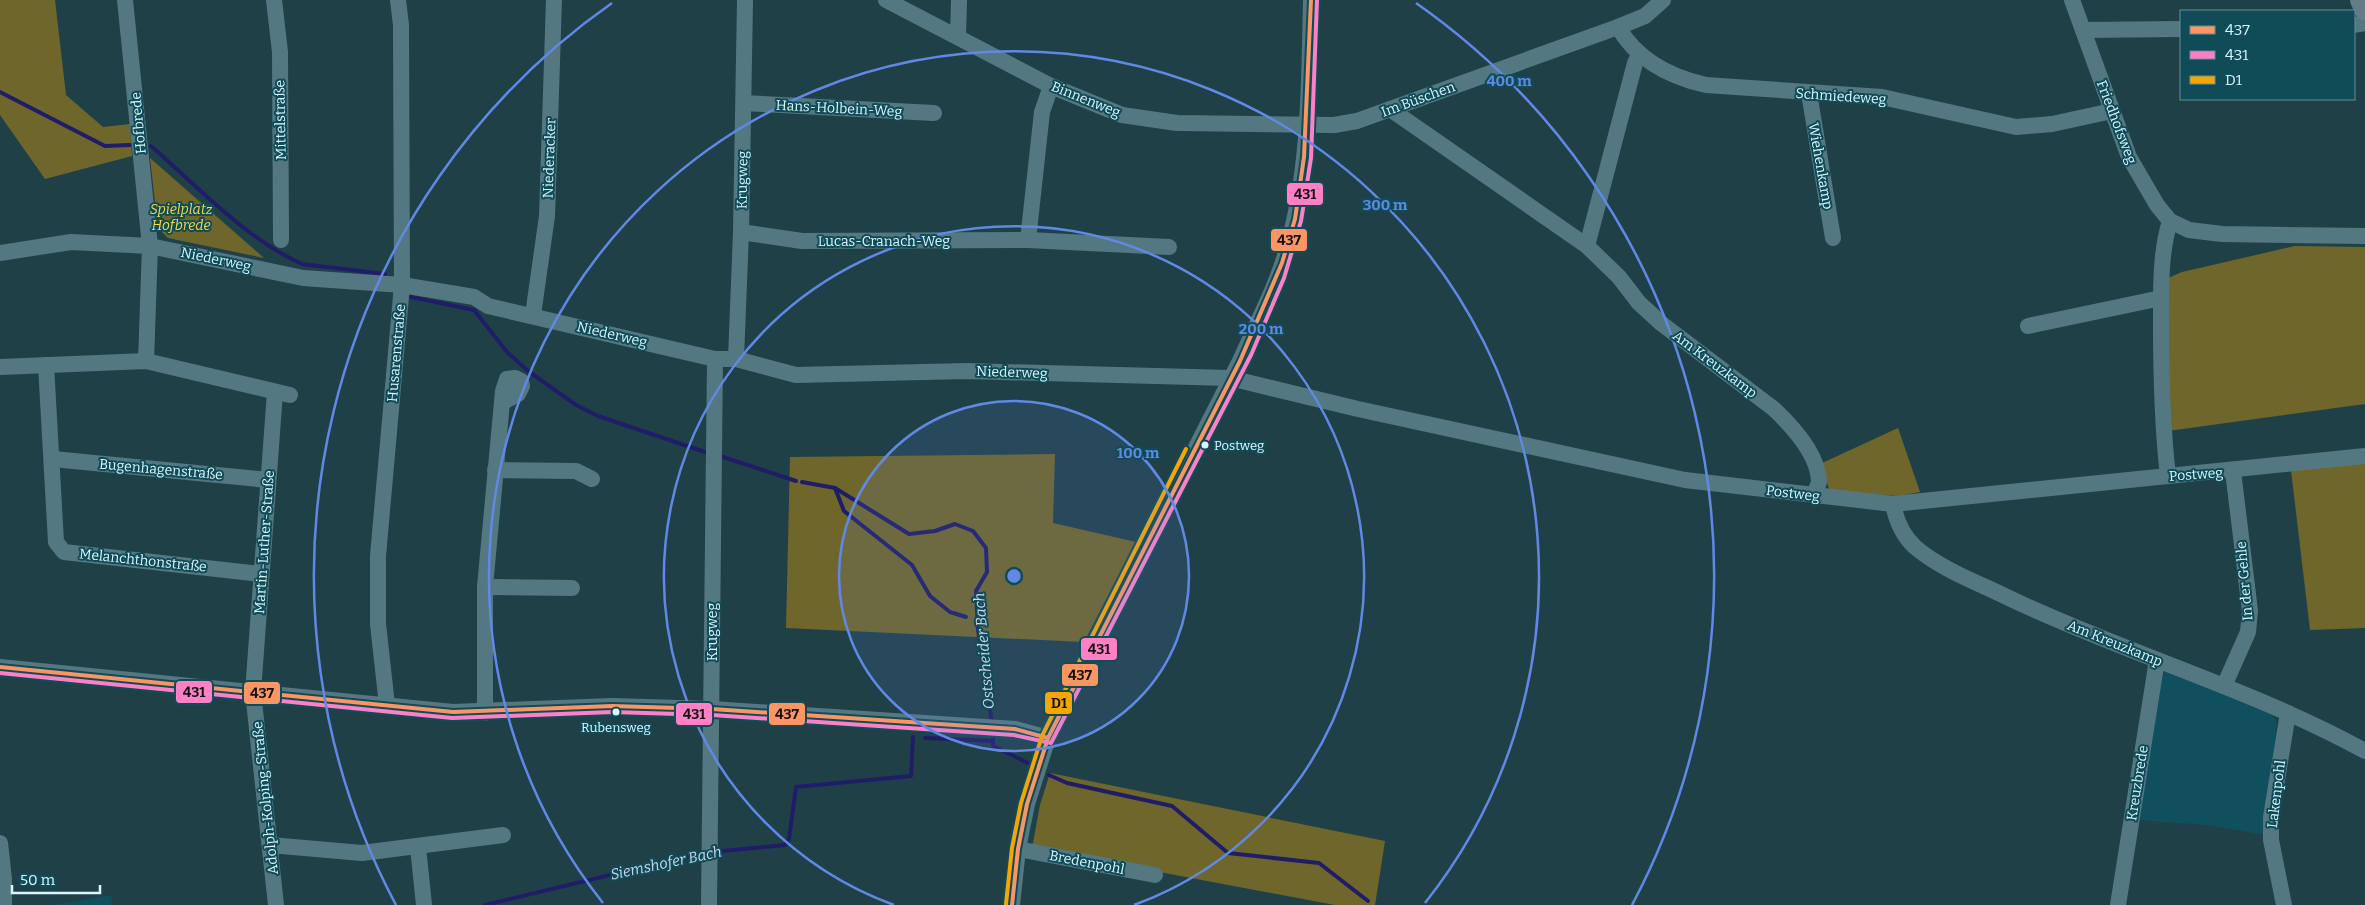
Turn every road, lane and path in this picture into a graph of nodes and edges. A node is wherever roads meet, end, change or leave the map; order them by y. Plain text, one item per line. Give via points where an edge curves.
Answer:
1 (125, 0) edge
2 (274, 0) edge
3 (398, 0) edge
4 (554, 0) edge
5 (745, 0) edge
6 (886, 0) edge
7 (960, 0) edge
8 (1311, 0) edge
9 (1663, 0) edge
10 (2072, 0) edge
11 (2360, 0) edge
12 (2365, 11) edge
13 (1618, 27) junction
14 (2180, 29) edge
15 (2084, 30) junction
16 (958, 37) junction
17 (1640, 55) junction
18 (1051, 86) junction
19 (1809, 93) junction
20 (744, 103) junction
21 (1390, 108) junction
22 (2112, 111) junction
23 (934, 113) dead end
24 (1306, 125) junction
25 (2170, 221) junction
26 (741, 232) junction
27 (2365, 236) edge
28 (1834, 238) dead end
29 (281, 240) dead end
30 (1028, 240) junction
31 (150, 246) junction
32 (1587, 246) junction
33 (1169, 247) dead end
34 (0, 253) edge
35 (402, 285) junction
36 (2161, 298) junction
37 (533, 316) junction
38 (2028, 326) dead end
39 (715, 359) junction
40 (736, 359) junction
41 (146, 361) junction
42 (46, 365) junction
43 (0, 367) edge
44 (1230, 378) junction
45 (503, 402) dead end
46 (2365, 456) edge
47 (53, 459) junction
48 (495, 470) junction
49 (2233, 471) junction
50 (2168, 476) junction
51 (592, 479) dead end
52 (268, 480) junction
53 (1814, 495) junction
54 (1893, 504) junction
55 (261, 574) junction
56 (485, 587) junction
57 (572, 588) dead end
58 (2157, 660) junction
59 (0, 667) edge
60 (2224, 686) junction
61 (253, 692) junction
62 (387, 705) junction
63 (712, 709) junction
64 (485, 712) junction
65 (2288, 713) junction
66 (1048, 738) junction
67 (2365, 751) edge
68 (503, 836) dead end
69 (0, 843) edge
70 (270, 845) junction
71 (418, 847) junction
72 (1018, 849) junction
73 (1155, 875) dead end
74 (4, 905) edge
75 (276, 905) edge
76 (424, 905) edge
77 (709, 905) edge
78 (1012, 905) edge
79 (2118, 905) edge
80 (2284, 905) edge

1 - 31 street, Hofbrede
2 - 29 street, Mittelstraße via 280,52
3 - 35 street, Husarenstraße via 401,25
4 - 37 street, Niederacker via 547,216
5 - 20 street, Krugweg
6 - 16 street, Binnenweg
7 - 16 street
8 - 24 street
9 - 13 street, Im Büschen via 1645,16
10 - 15 street, Friedhofsweg
11 - 12 main road
13 - 17 street, Schmiedeweg via 1625,40
13 - 21 street, Im Büschen
14 - 15 street
15 - 22 street, Friedhofsweg
16 - 18 street, Binnenweg
17 - 19 street, Schmiedeweg via 1680,79 1706,85
17 - 32 street via 1635,63
18 - 24 street, Binnenweg via 1122,115 1153,121
18 - 30 street via 1042,112
19 - 22 street, Schmiedeweg via 1882,97 2016,126 2052,124
19 - 28 street, Wiehenkamp
20 - 23 street, Hans-Holbein-Weg
20 - 26 street, Krugweg
21 - 24 street, Im Büschen via 1357,121
21 - 32 street, Am Kreuzkamp
22 - 25 street, Friedhofsweg via 2128,157
24 - 44 street via 1299,196 1287,250 1269,297
25 - 27 street via 2189,230 2222,234
25 - 36 street
26 - 30 street, Lucas-Cranach-Weg via 802,241
26 - 40 street, Krugweg
30 - 33 street, Lucas-Cranach-Weg
31 - 34 street, Niederweg via 71,242
31 - 35 street, Niederweg via 303,278
31 - 41 street
32 - 53 street, Am Kreuzkamp via 1662,324 1733,376 1790,424 1814,460 1819,482
35 - 37 street, Niederweg via 474,297 488,306
35 - 62 street, Husarenstraße via 378,556 378,624
36 - 38 street
36 - 50 street via 2162,426
37 - 39 street, Niederweg
39 - 40 street, Niederweg
39 - 63 street, Krugweg
40 - 44 street, Niederweg via 796,375 966,371
41 - 42 street
41 - 52 street, Martin-Luther-Straße via 283,394
42 - 43 street
42 - 47 street, Melanchthonstraße
44 - 53 street, Postweg via 1685,480
44 - 66 street
45 - 48 street
46 - 49 street, Postweg
47 - 52 street, Bugenhagenstraße
47 - 55 street, Melanchthonstraße via 56,542 64,552
48 - 51 street via 576,471
48 - 56 street
49 - 50 street, Postweg
49 - 60 street, In der Gehle via 2250,611 2248,632
50 - 54 street, Postweg
52 - 55 street, Martin-Luther-Straße
53 - 54 street, Postweg
54 - 58 street, Am Kreuzkamp via 1897,524 1914,546 1949,569 2046,616
55 - 61 street, Martin-Luther-Straße
56 - 57 street
56 - 64 street
58 - 60 street, Am Kreuzkamp
58 - 79 street, Kreuzbrede
59 - 61 street
60 - 65 street, Am Kreuzkamp
61 - 62 street
61 - 70 street, Adolph-Kolping-Straße
62 - 64 street
63 - 64 street via 612,706
63 - 66 street via 1015,729
63 - 77 street, Krugweg
65 - 67 street, Am Kreuzkamp
65 - 80 street, Lakenpohl via 2271,817 2271,840
66 - 72 street via 1027,804
68 - 71 street
69 - 74 street
70 - 71 street via 362,853
70 - 75 street, Adolph-Kolping-Straße
71 - 76 street
72 - 73 street, Bredenpohl
72 - 78 street

